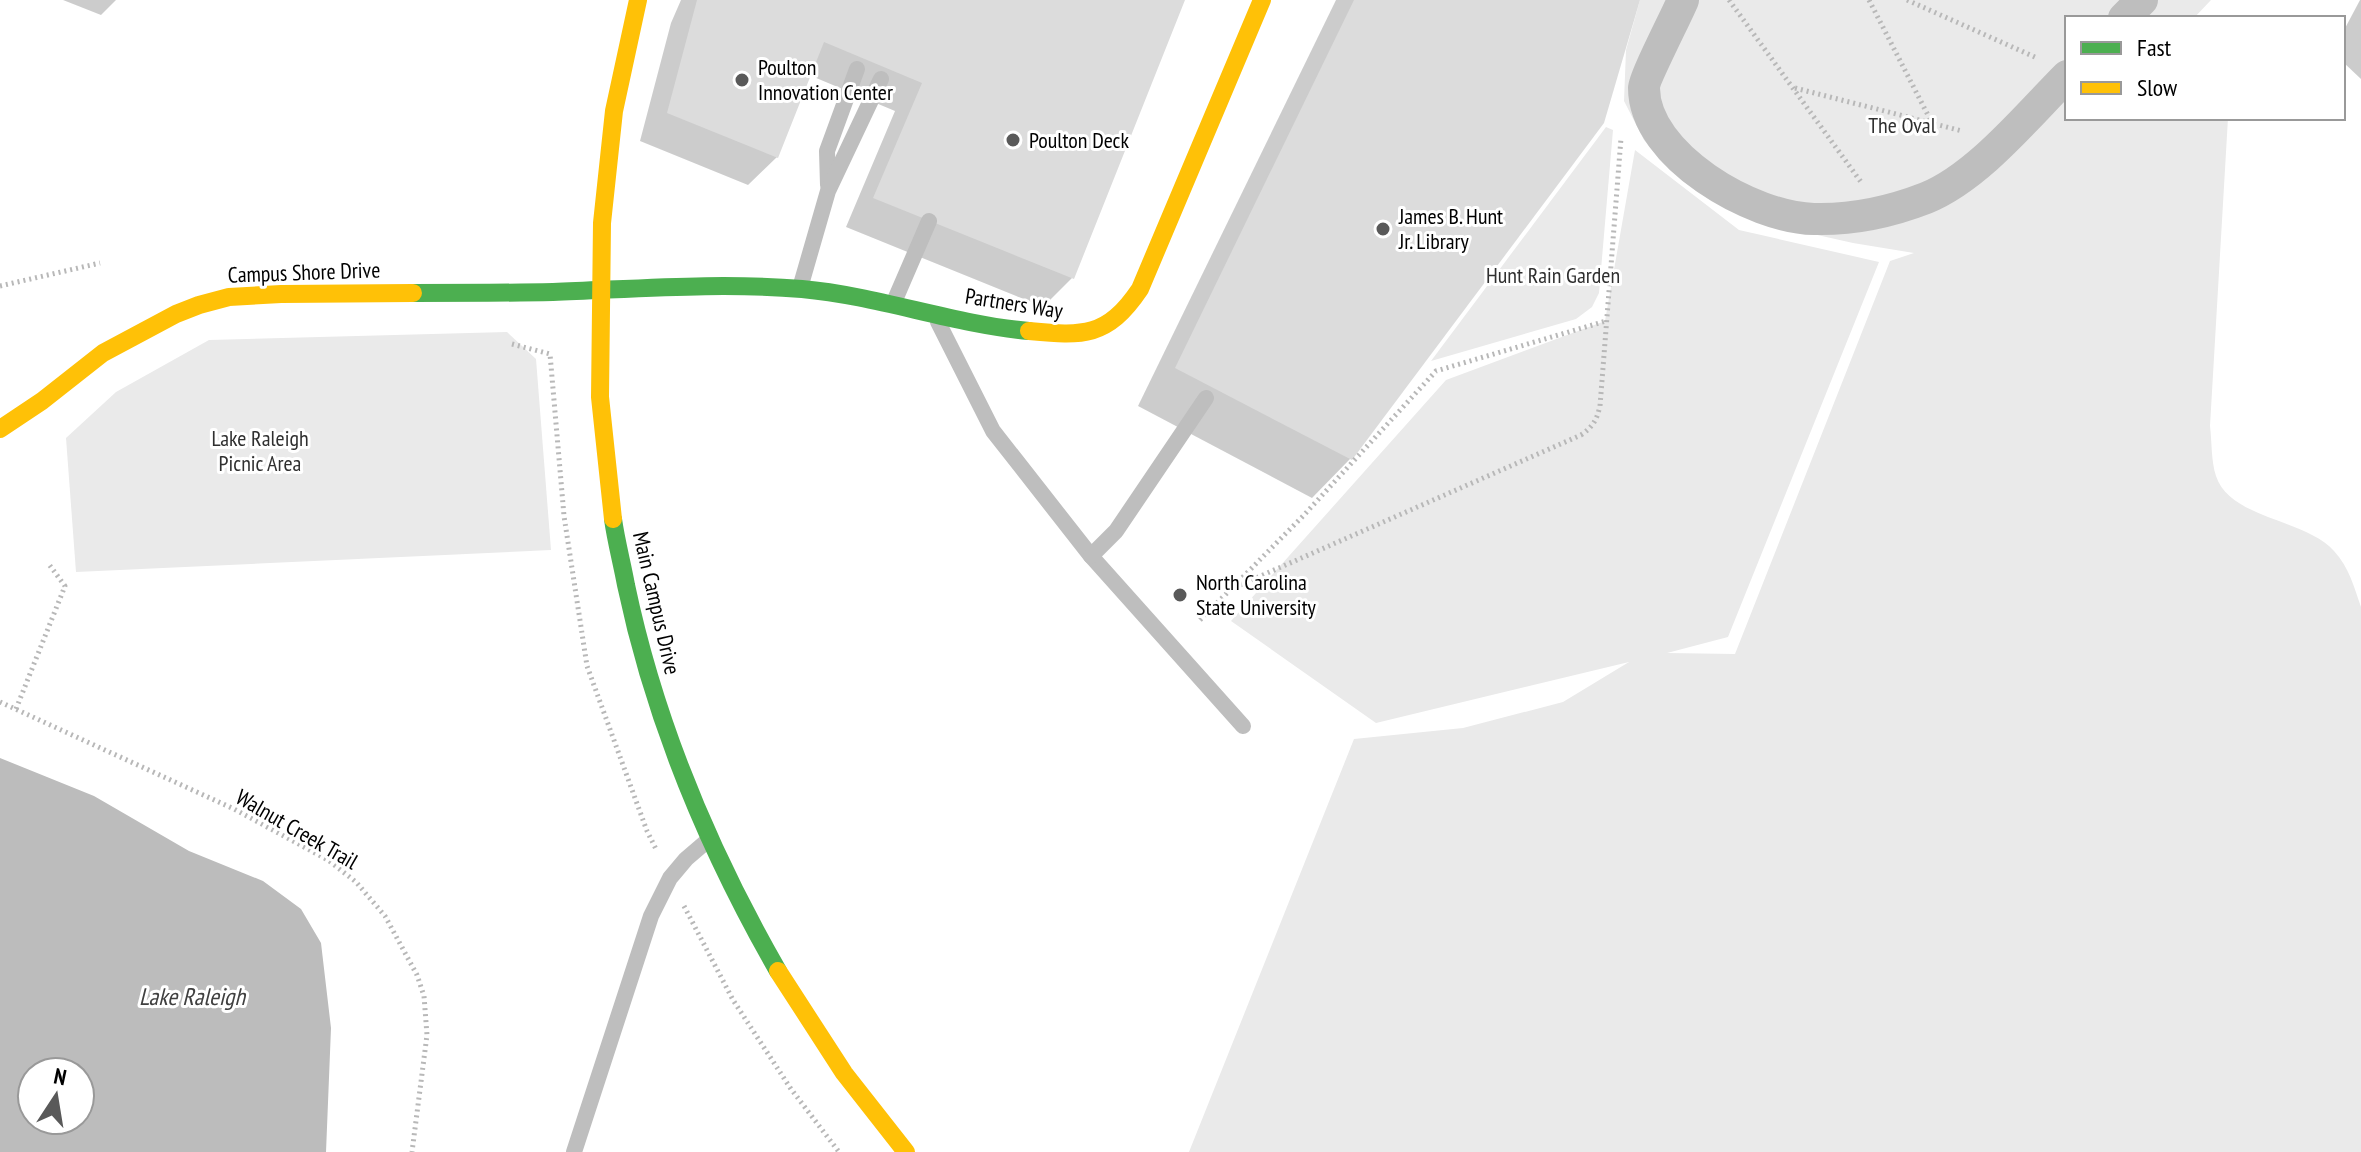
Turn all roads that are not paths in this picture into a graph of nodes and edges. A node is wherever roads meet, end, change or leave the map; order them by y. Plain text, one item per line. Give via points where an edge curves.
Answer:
1 (638, 0) edge
2 (1262, 0) edge
3 (1683, 0) edge
4 (2142, 0) edge
5 (2126, 16) edge
6 (857, 69) dead end
7 (2065, 78) edge
8 (881, 79) dead end
9 (828, 191) junction
10 (929, 221) dead end
11 (600, 289) junction
12 (800, 289) junction
13 (894, 304) junction
14 (934, 313) junction
15 (1206, 398) dead end
16 (0, 429) edge
17 (1091, 556) junction
18 (1243, 726) dead end
19 (708, 840) junction
20 (574, 1152) edge
21 (906, 1152) edge

1 - 11 street, Main Campus Drive via 608,148
2 - 14 street, Partners Way via 1158,249 1128,307 1102,329 1071,335 1022,332
3 - 7 street via 1644,86 1652,124 1693,170 1774,212 1845,218 1883,213 1929,197 1969,173
4 - 5 street
6 - 9 lane via 827,151
8 - 9 lane
9 - 12 lane
10 - 13 lane
11 - 12 street, Partners Way
11 - 16 street, Campus Shore Drive via 281,294 214,300 103,353
11 - 19 street, Main Campus Drive via 602,429 620,558 652,691
12 - 13 street, Partners Way
13 - 14 street, Partners Way
14 - 17 lane via 993,431
15 - 17 lane via 1116,531
17 - 18 lane
19 - 20 lane via 670,878 651,916
19 - 21 street, Main Campus Drive via 791,996

